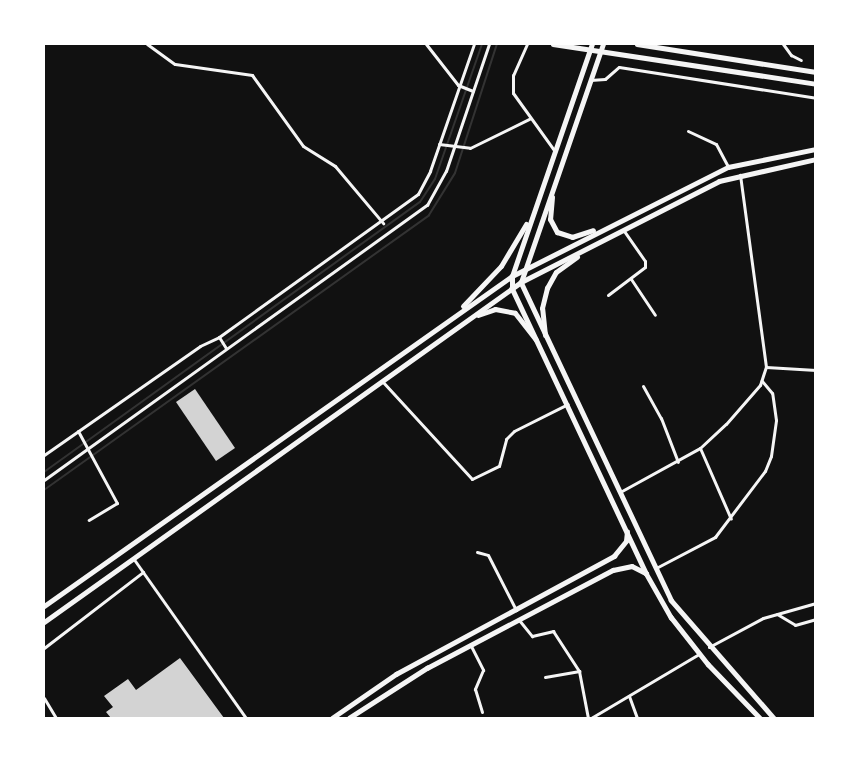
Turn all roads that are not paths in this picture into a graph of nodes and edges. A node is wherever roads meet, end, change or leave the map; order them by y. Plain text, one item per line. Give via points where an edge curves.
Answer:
1 (147, 44) edge
2 (426, 44) edge
3 (474, 44) edge
4 (489, 44) edge
5 (527, 44) edge
6 (553, 44) edge
7 (592, 44) edge
8 (603, 44) edge
9 (637, 44) edge
10 (783, 44) edge
11 (801, 60) dead end
12 (816, 72) edge
13 (591, 80) junction
14 (816, 84) edge
15 (462, 87) junction
16 (471, 91) junction
17 (816, 98) edge
18 (529, 119) junction
19 (688, 131) dead end
20 (441, 144) junction
21 (454, 148) junction
22 (816, 149) edge
23 (554, 150) junction
24 (816, 159) edge
25 (728, 167) junction
26 (740, 174) junction
27 (557, 175) junction
28 (532, 213) junction
29 (383, 223) junction
30 (608, 226) junction
31 (623, 230) junction
32 (591, 247) junction
33 (524, 269) junction
34 (512, 276) junction
35 (631, 279) junction
36 (521, 282) junction
37 (512, 288) junction
38 (608, 295) dead end
39 (656, 315) dead end
40 (438, 326) junction
41 (456, 326) junction
42 (545, 336) junction
43 (220, 339) junction
44 (536, 340) junction
45 (226, 347) junction
46 (766, 367) junction
47 (816, 370) edge
48 (381, 380) junction
49 (762, 381) junction
50 (643, 386) dead end
51 (568, 404) junction
52 (78, 431) junction
53 (88, 448) junction
54 (699, 448) junction
55 (44, 455) edge
56 (678, 462) junction
57 (44, 480) edge
58 (620, 492) junction
59 (730, 519) junction
60 (89, 520) dead end
61 (627, 532) junction
62 (477, 552) dead end
63 (133, 557) junction
64 (655, 569) junction
65 (143, 572) junction
66 (646, 573) junction
67 (563, 585) junction
68 (568, 594) junction
69 (816, 603) edge
70 (44, 606) edge
71 (516, 610) junction
72 (776, 614) junction
73 (816, 619) edge
74 (519, 620) junction
75 (44, 622) edge
76 (471, 645) junction
77 (709, 647) junction
78 (44, 648) edge
79 (699, 654) junction
80 (579, 671) junction
81 (545, 677) dead end
82 (629, 696) junction
83 (44, 698) edge
84 (482, 712) dead end
85 (56, 718) edge
86 (246, 718) edge
87 (332, 718) edge
88 (349, 718) edge
89 (590, 718) edge
90 (637, 718) edge
91 (760, 718) edge
92 (774, 718) edge

1 - 29 street via 175,64 252,75 303,146 335,166
2 - 15 street
3 - 15 street
4 - 16 street
5 - 18 street via 511,84 516,101
6 - 14 main road
7 - 23 highway
8 - 13 highway
9 - 12 main road
10 - 11 street
13 - 17 street via 605,79 619,67
13 - 27 highway
15 - 16 street
15 - 20 street
16 - 21 street
18 - 21 street via 471,148
18 - 23 street
19 - 25 street via 716,144
20 - 21 street
20 - 29 street via 423,188
21 - 45 street via 427,205
22 - 25 highway
23 - 28 highway
24 - 26 highway
25 - 30 highway
26 - 31 highway via 702,188
26 - 46 street
27 - 30 highway via 550,209 557,232 572,237
27 - 33 highway
28 - 34 highway
28 - 40 highway via 492,277
29 - 43 street
30 - 33 highway
31 - 32 highway
31 - 35 street via 645,261 645,267
32 - 36 highway
32 - 42 highway via 551,280 542,308
33 - 34 highway
33 - 36 highway
34 - 37 highway
34 - 40 highway
35 - 38 street
35 - 39 street
36 - 37 highway
36 - 42 main road
37 - 41 highway
37 - 44 main road
40 - 70 highway
41 - 44 highway via 486,311 502,309 520,317
41 - 48 highway
42 - 58 main road
43 - 45 street
43 - 52 street via 200,346
44 - 51 main road
45 - 53 street
46 - 47 street
46 - 49 street
48 - 51 street via 472,479 499,466 506,439 514,431
48 - 63 highway
49 - 54 street via 726,424
49 - 59 street via 770,389 775,404 771,456
50 - 56 street
51 - 61 main road
52 - 53 street
52 - 55 street
53 - 57 street
53 - 60 street via 117,503
54 - 56 street
54 - 59 street
56 - 58 street
58 - 64 main road
59 - 64 street via 715,537
61 - 66 main road
61 - 67 main road via 626,541 614,556
62 - 71 street via 488,555
63 - 65 street
63 - 75 highway
64 - 77 main road via 680,613
65 - 78 street
65 - 86 street
66 - 68 main road via 632,566 621,568
66 - 79 main road via 671,617
67 - 68 main road
67 - 71 main road
68 - 74 main road
69 - 72 street
71 - 87 main road via 388,679
72 - 73 street via 795,625
72 - 77 street
74 - 76 main road
74 - 80 street via 532,636 553,631
76 - 84 street via 483,670 475,689
76 - 88 main road
77 - 92 main road
79 - 82 street
79 - 91 main road
80 - 81 street
80 - 89 street
82 - 89 street
82 - 90 street
83 - 85 street

